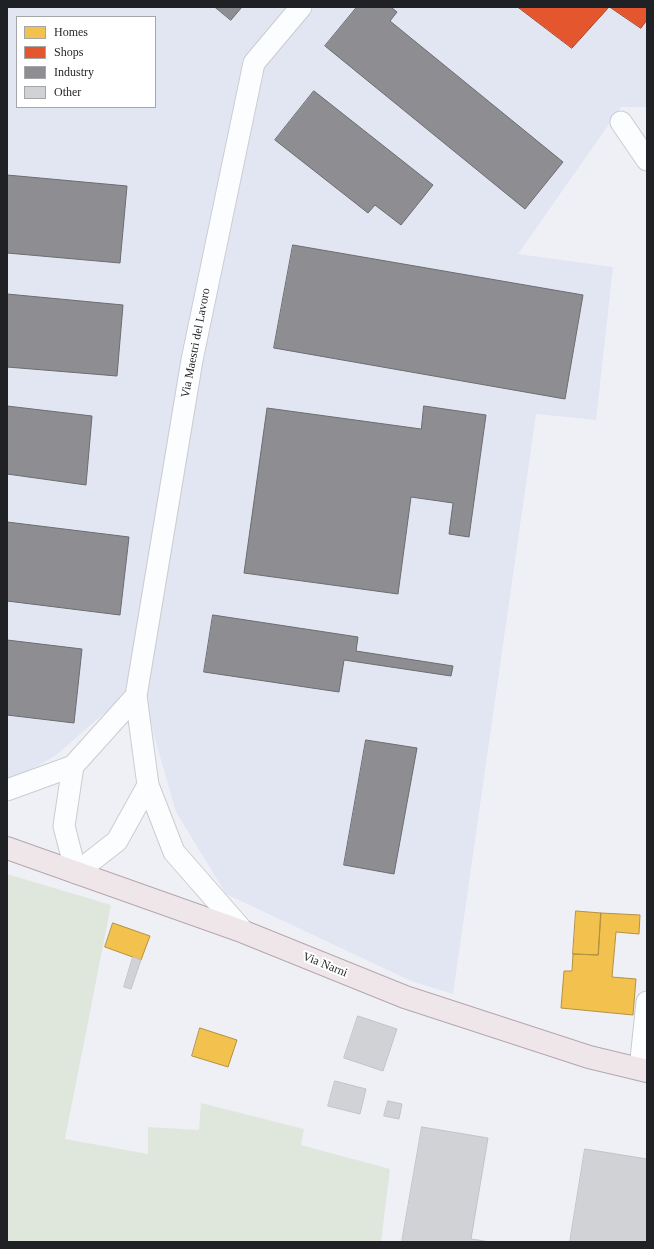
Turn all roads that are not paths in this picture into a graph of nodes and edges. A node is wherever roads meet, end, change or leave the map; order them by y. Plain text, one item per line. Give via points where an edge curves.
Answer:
1 (301, 7) edge
2 (621, 122) dead end
3 (647, 160) edge
4 (136, 696) junction
5 (73, 766) junction
6 (148, 785) junction
7 (7, 790) edge
8 (7, 848) edge
9 (76, 873) junction
10 (244, 932) junction
11 (647, 1002) edge
12 (644, 1070) edge

1 - 4 street, Via Maestri del Lavoro via 254,63 192,360
2 - 3 street
4 - 5 street
4 - 6 street, Via Maestri del Lavoro
5 - 7 street
5 - 9 street via 64,826
6 - 9 street via 117,841
6 - 10 street, Via Maestri del Lavoro via 174,852
8 - 9 main road, Via Narni
9 - 10 main road, Via Narni
10 - 12 main road, Via Narni via 405,997 589,1057
11 - 12 street

